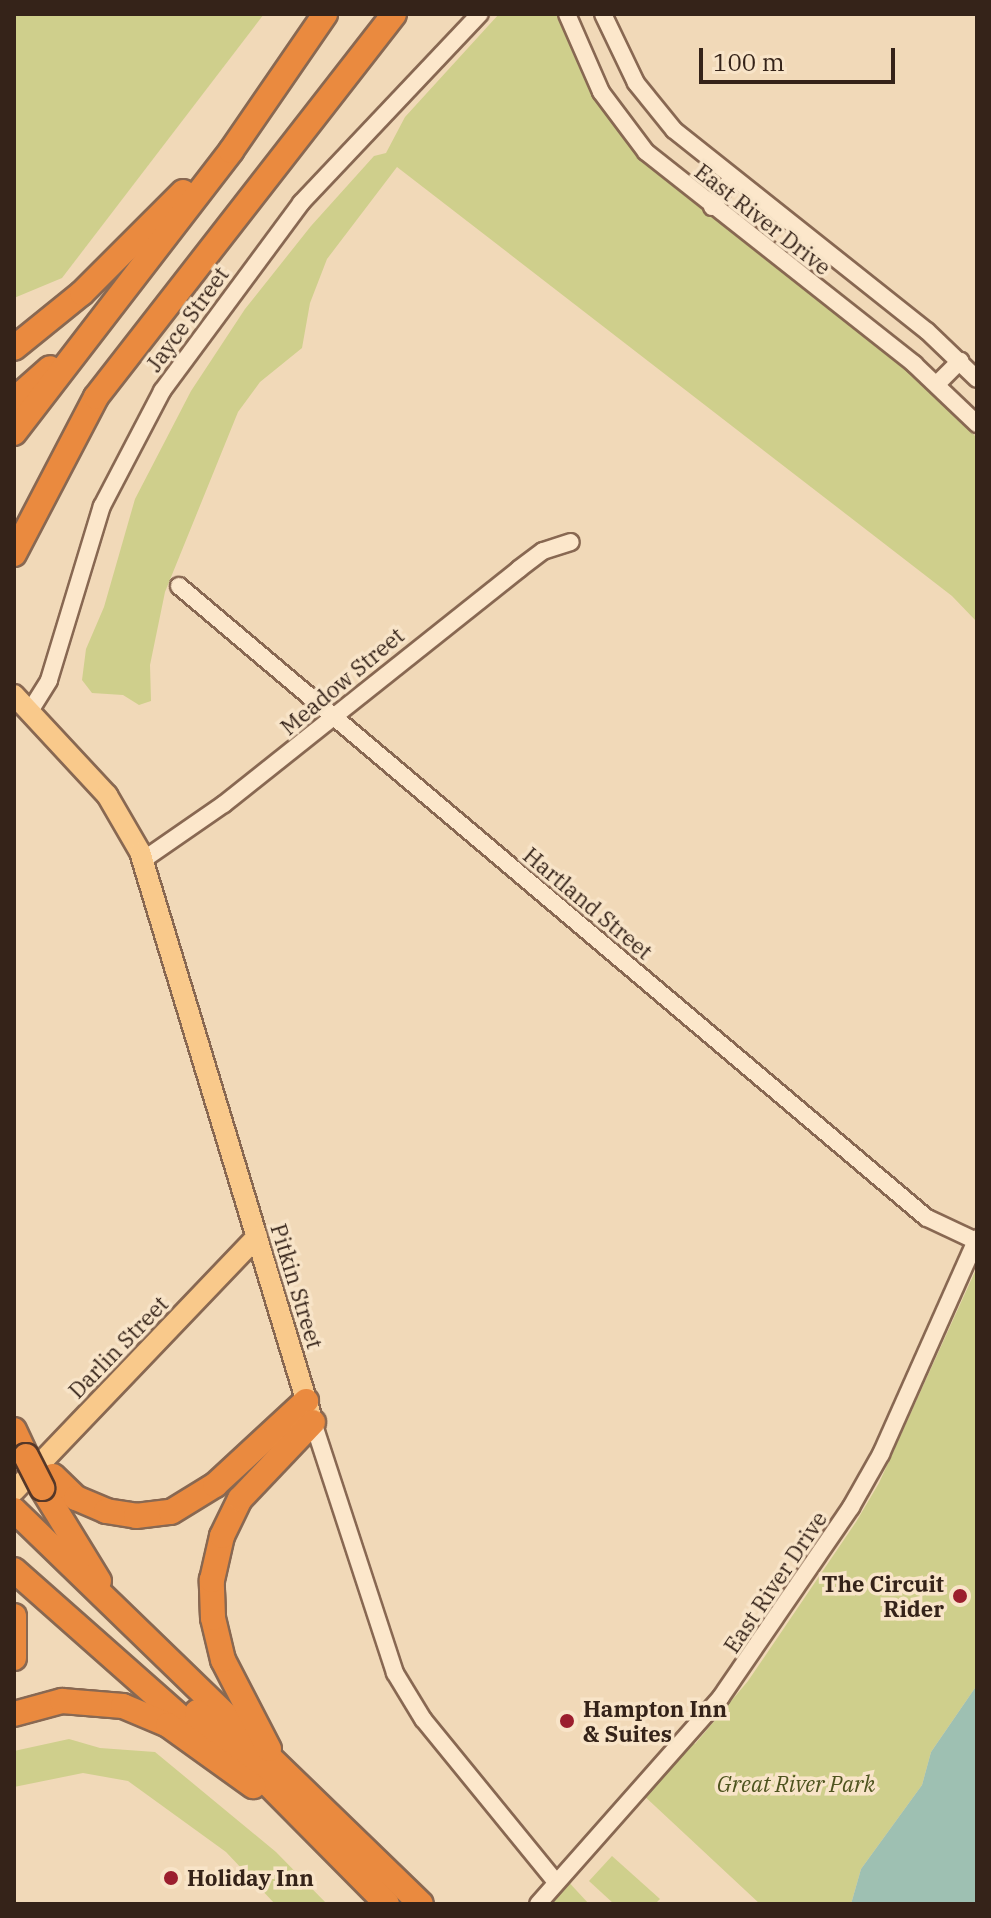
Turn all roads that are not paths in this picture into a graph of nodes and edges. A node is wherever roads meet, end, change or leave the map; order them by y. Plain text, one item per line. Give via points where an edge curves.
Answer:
1 (325, 14) edge
2 (394, 14) edge
3 (480, 14) edge
4 (567, 14) edge
5 (603, 14) edge
6 (252, 122) junction
7 (731, 179) junction
8 (712, 207) junction
9 (94, 329) junction
10 (14, 348) edge
11 (960, 361) junction
12 (977, 379) edge
13 (937, 384) junction
14 (14, 400) edge
15 (977, 424) edge
16 (76, 427) junction
17 (14, 433) edge
18 (14, 516) edge
19 (571, 542) dead end
20 (14, 554) edge
21 (179, 586) dead end
22 (14, 695) edge
23 (30, 711) junction
24 (335, 718) junction
25 (143, 860) junction
26 (257, 1237) junction
27 (976, 1239) edge
28 (310, 1412) junction
29 (22, 1443) edge
30 (47, 1482) junction
31 (15, 1512) edge
32 (14, 1570) edge
33 (14, 1616) edge
34 (129, 1626) junction
35 (14, 1658) edge
36 (14, 1714) edge
37 (282, 1772) junction
38 (254, 1787) junction
39 (556, 1882) junction
40 (376, 1904) edge
41 (387, 1904) edge
42 (421, 1904) edge
43 (538, 1904) edge

1 - 6 highway
2 - 16 highway
3 - 23 street, Jayce Street via 301,203 162,391 102,506 49,680
4 - 8 street, East River Drive via 591,73 618,119 654,160
5 - 7 street, East River Drive via 651,103 688,144
6 - 9 highway
6 - 10 highway via 92,284
7 - 8 street
7 - 11 street, East River Drive
8 - 13 street, East River Drive
9 - 14 highway
9 - 17 highway
11 - 12 street, East River Drive
11 - 13 street
13 - 15 street, East River Drive
16 - 18 highway
16 - 20 highway
19 - 24 street, Meadow Street via 531,560 353,696
21 - 24 street, Hartland Street
22 - 23 main road, Pitkin Street
23 - 25 main road, Pitkin Street via 107,795
24 - 25 street, Meadow Street
24 - 27 street, Hartland Street via 927,1218
25 - 26 main road, Pitkin Street
26 - 28 main road, Pitkin Street
26 - 31 main road, Darlin Street
27 - 39 street, East River Drive via 881,1454 851,1507 730,1686
28 - 30 highway via 207,1492 171,1512 136,1516 106,1511
28 - 37 highway via 240,1499 222,1536 212,1580 213,1618 227,1670
28 - 39 street, Pitkin Street via 395,1673 423,1719
29 - 30 highway
30 - 34 highway
31 - 34 highway
31 - 41 highway via 81,1596
32 - 38 highway
33 - 35 highway
34 - 37 highway
36 - 38 highway via 62,1701 123,1706 168,1725
37 - 42 highway
38 - 40 highway
39 - 43 street, East River Drive

